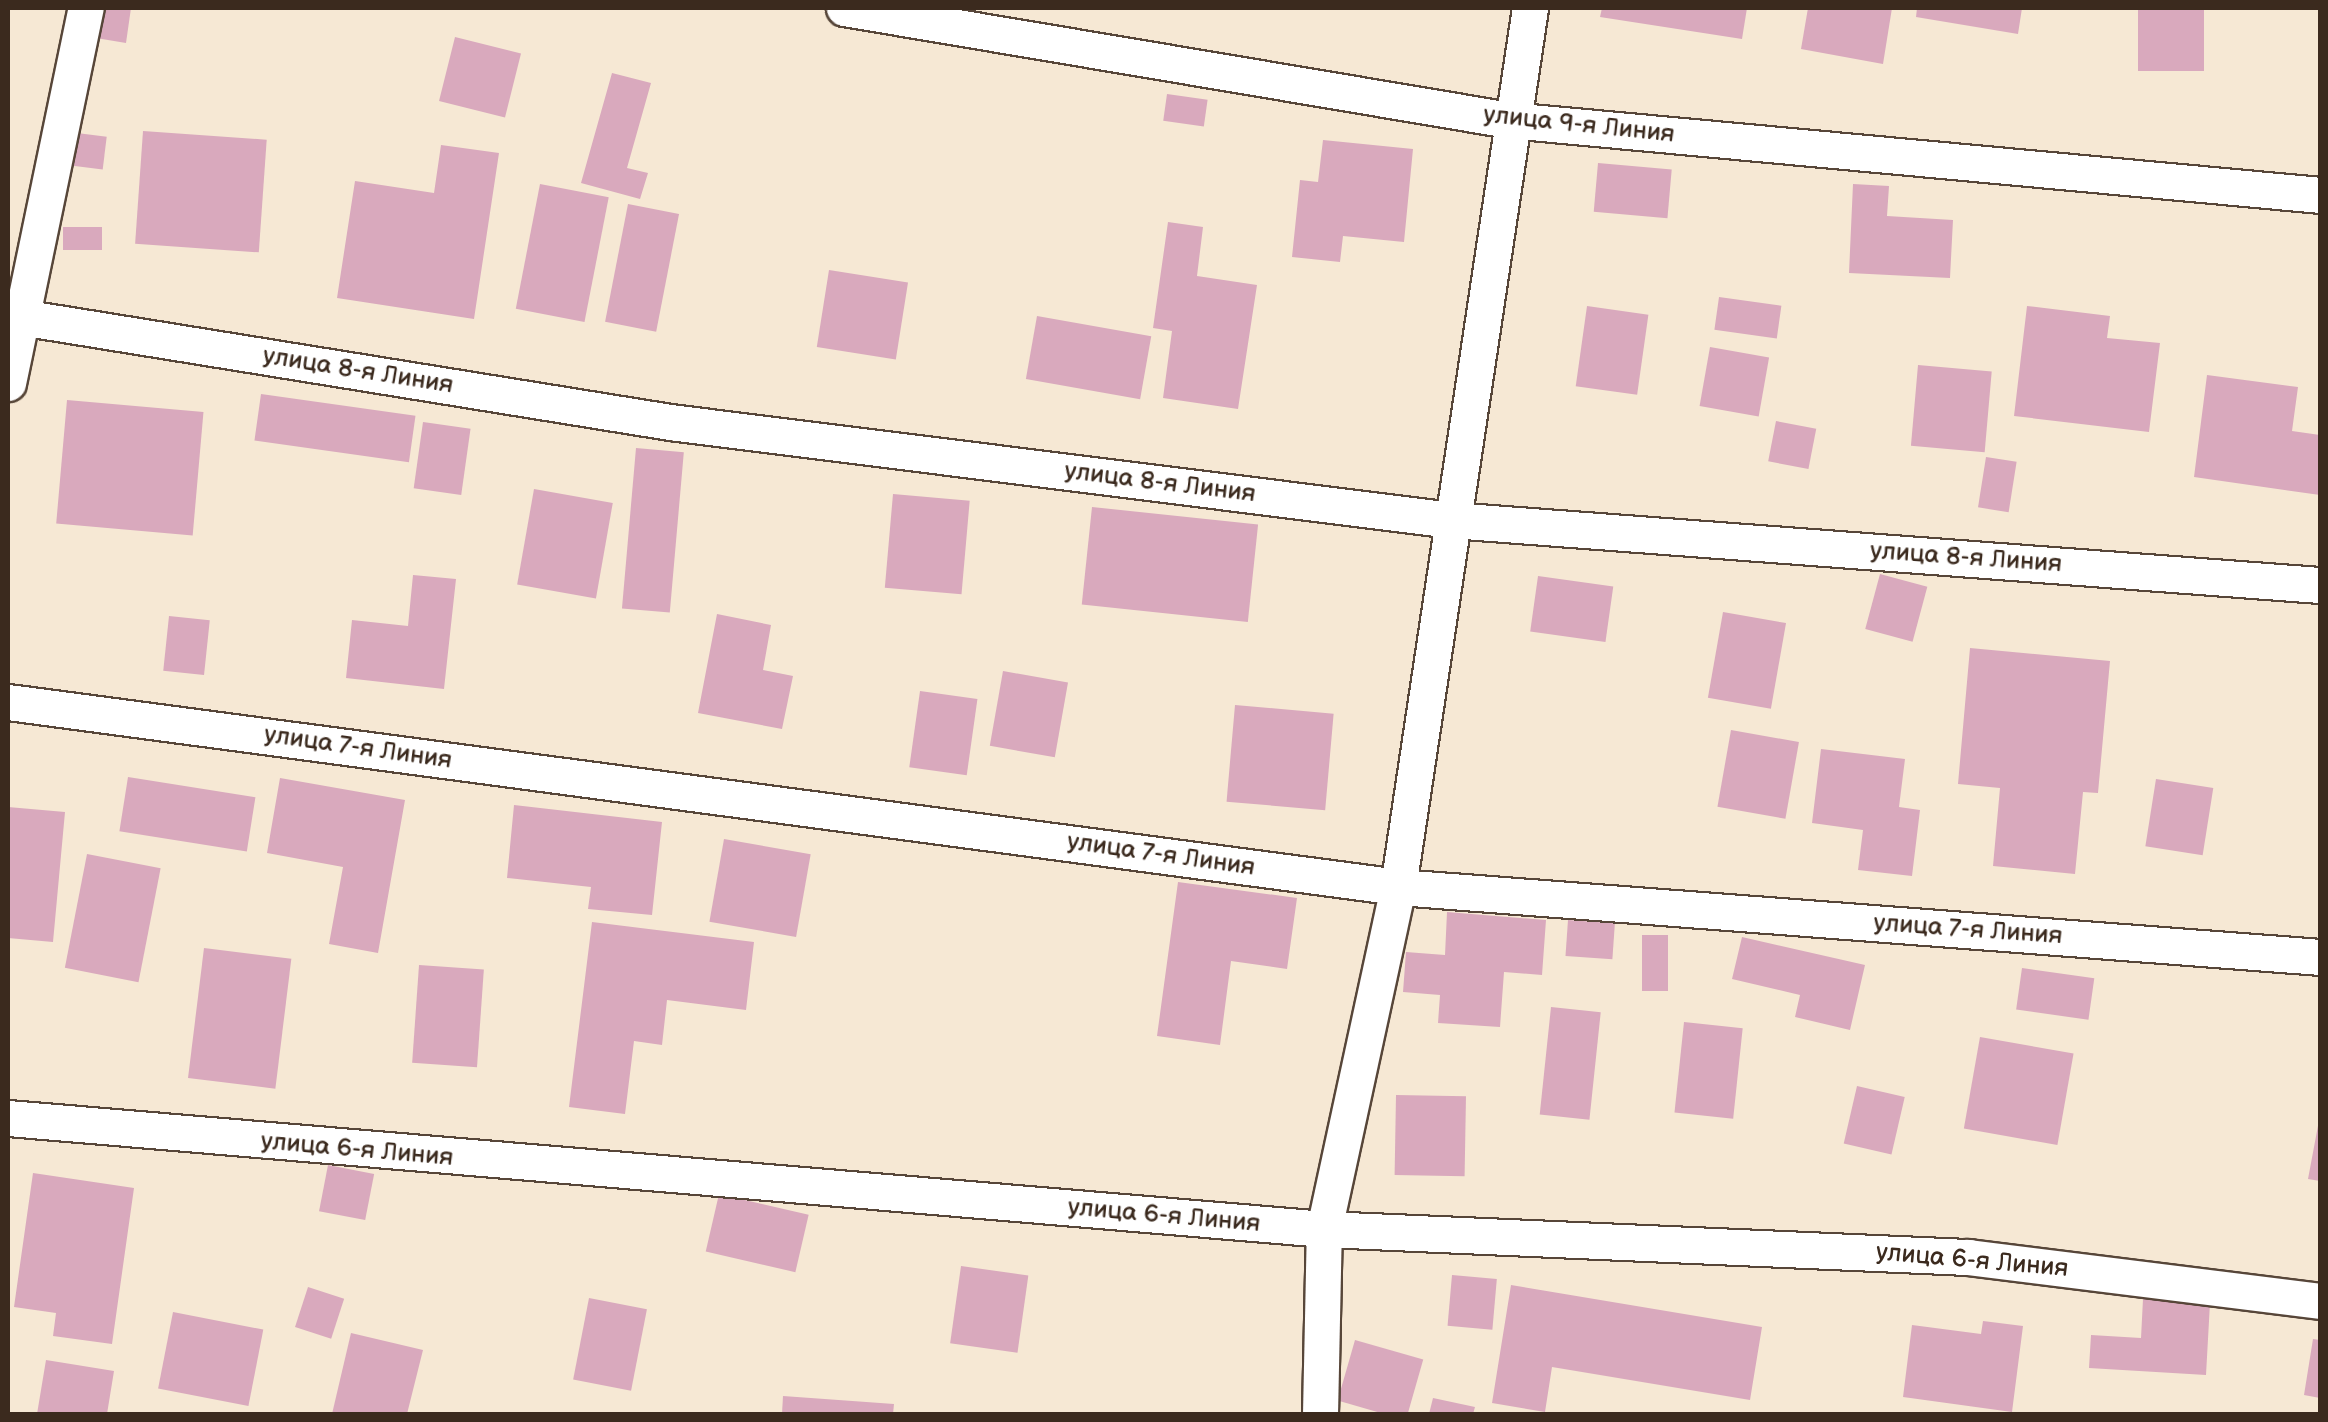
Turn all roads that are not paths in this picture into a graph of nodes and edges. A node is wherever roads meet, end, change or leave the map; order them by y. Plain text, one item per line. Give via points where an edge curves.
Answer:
1 (86, 8) edge
2 (844, 8) edge
3 (1530, 8) edge
4 (1509, 120) junction
5 (2320, 194) edge
6 (15, 315) edge
7 (8, 382) edge
8 (1451, 520) junction
9 (2320, 585) edge
10 (8, 702) edge
11 (1398, 887) junction
12 (2320, 957) edge
13 (8, 1118) edge
14 (1324, 1228) junction
15 (2320, 1300) edge
16 (1320, 1414) edge

1 - 6 street
2 - 4 street, улица 9-я Линия
3 - 4 street
4 - 5 street, улица 9-я Линия
4 - 8 street
6 - 7 street
6 - 8 street, улица 8-я Линия via 670,422
8 - 9 street, улица 8-я Линия
8 - 11 street
10 - 11 street, улица 7-я Линия
11 - 12 street, улица 7-я Линия
11 - 14 street
13 - 14 street, улица 6-я Линия
14 - 15 street, улица 6-я Линия via 1968,1257
14 - 16 street

